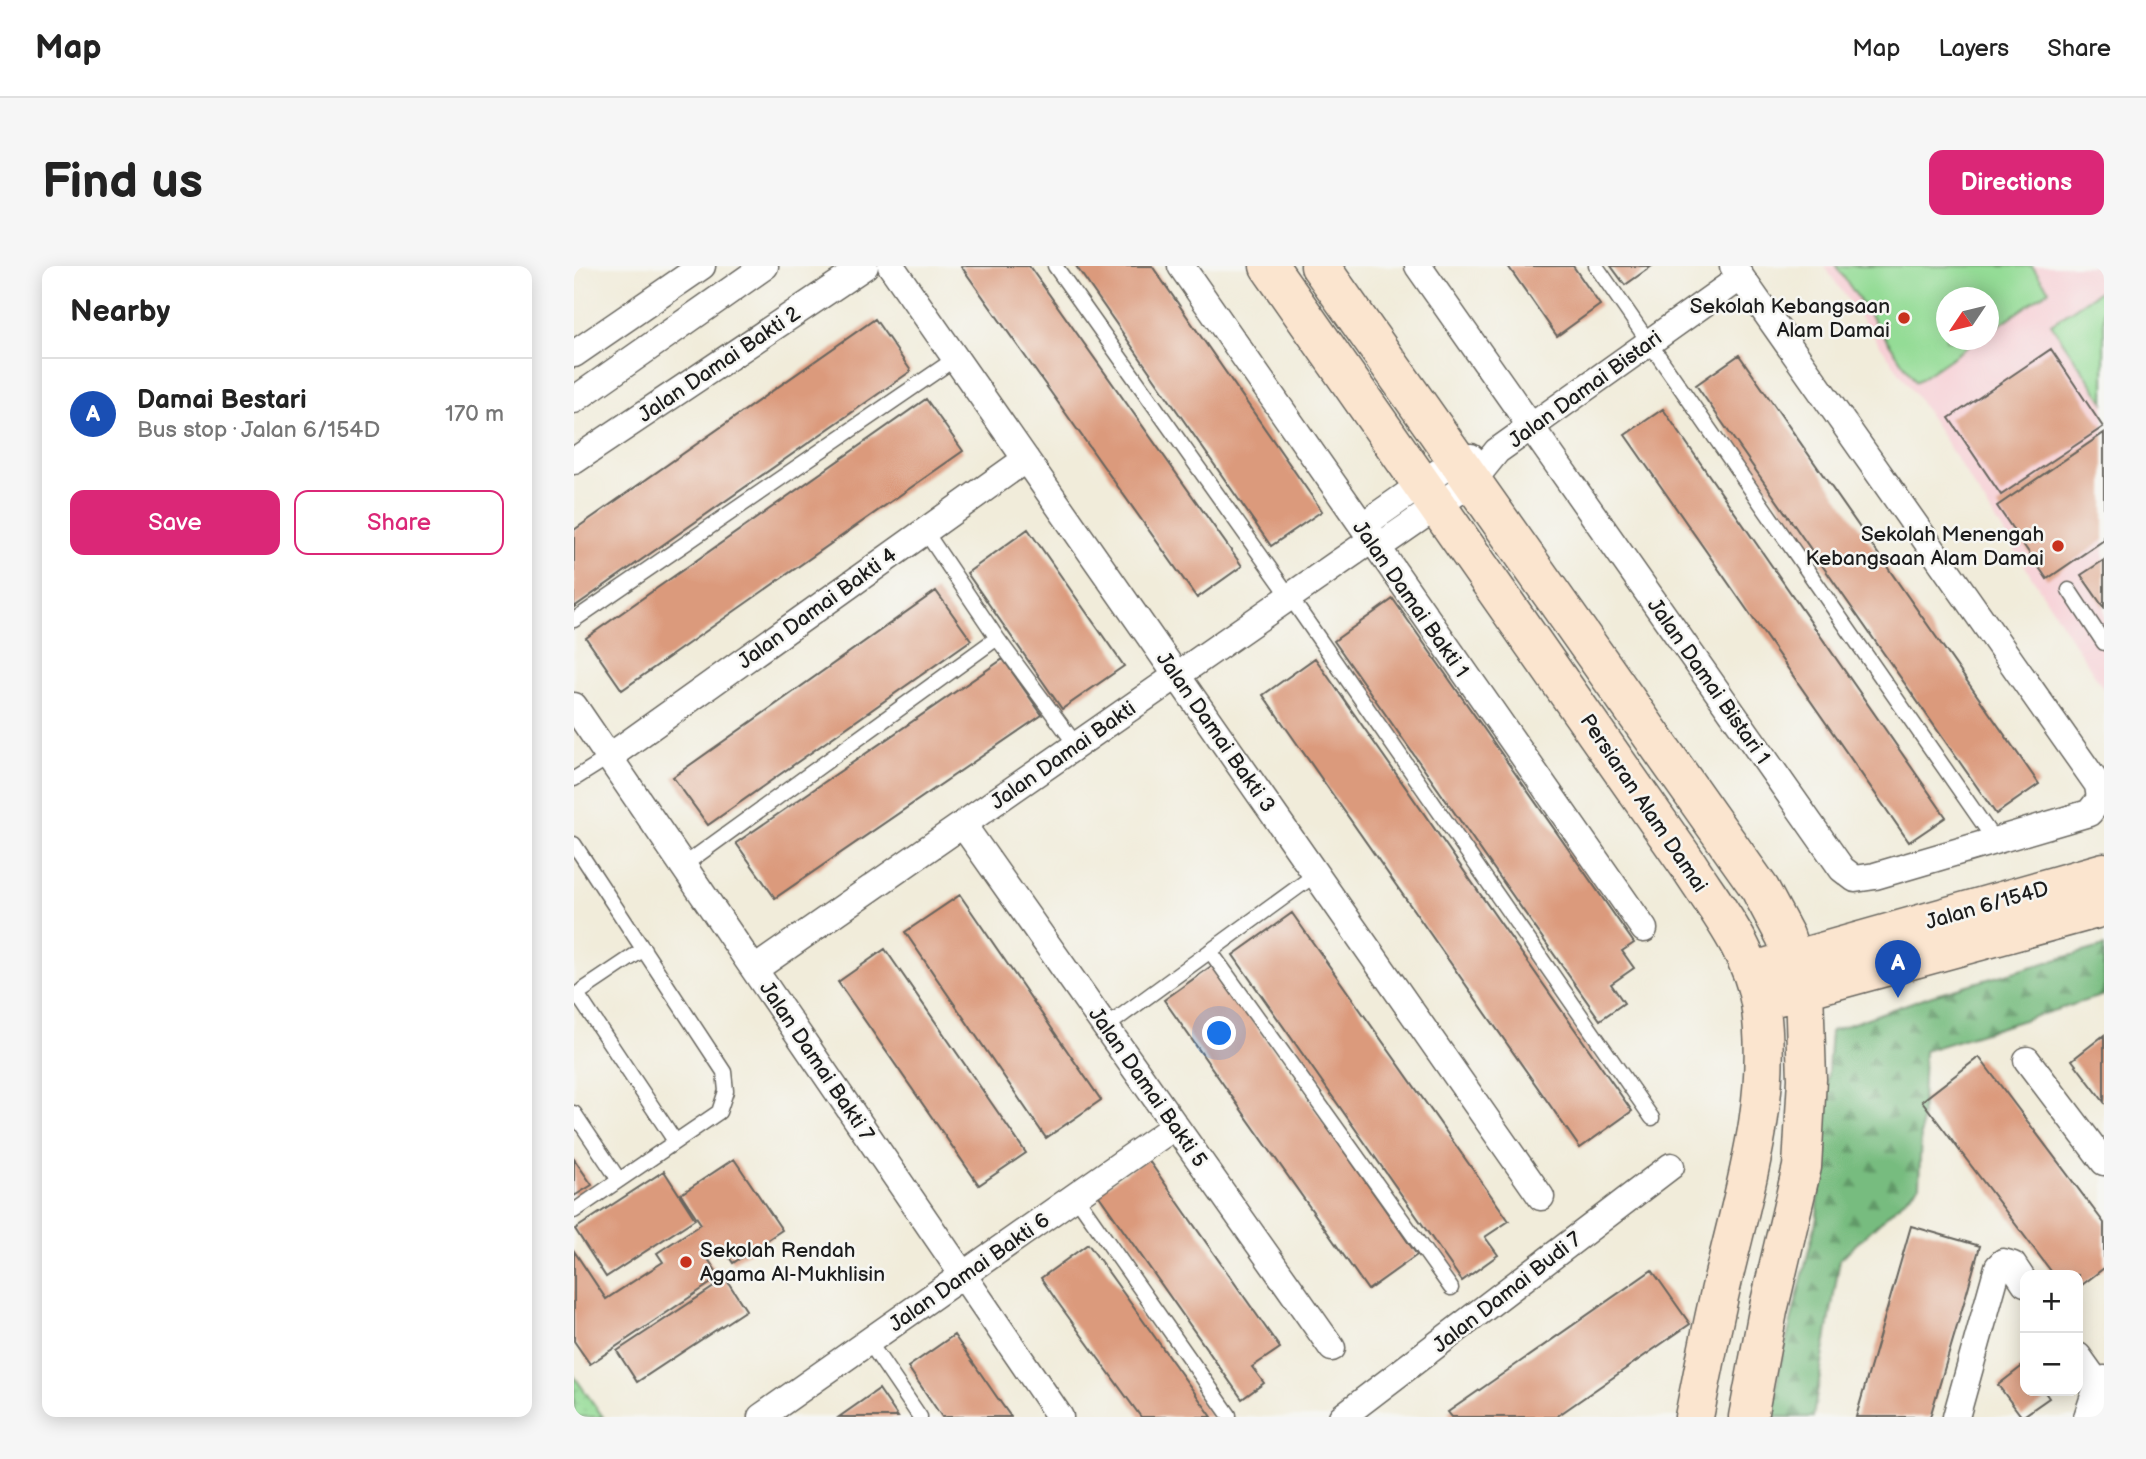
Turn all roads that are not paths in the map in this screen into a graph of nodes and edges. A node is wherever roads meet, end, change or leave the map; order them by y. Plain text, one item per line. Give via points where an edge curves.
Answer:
1 (702, 266) edge
2 (765, 266) edge
3 (865, 266) edge
4 (891, 266) edge
5 (1055, 266) edge
6 (1181, 266) edge
7 (1269, 266) edge
8 (1320, 266) edge
9 (1418, 266) edge
10 (1596, 266) edge
11 (1737, 271) edge
12 (1650, 342) junction
13 (574, 354) edge
14 (956, 358) junction
15 (574, 400) edge
16 (1530, 428) junction
17 (1026, 459) junction
18 (574, 461) edge
19 (1464, 471) junction
20 (1430, 495) junction
21 (925, 531) junction
22 (1370, 541) junction
23 (2068, 590) dead end
24 (1290, 597) junction
25 (574, 620) edge
26 (997, 638) junction
27 (2104, 643) edge
28 (1177, 675) junction
29 (574, 706) edge
30 (1076, 745) junction
31 (609, 757) junction
32 (574, 779) edge
33 (963, 825) junction
34 (1995, 841) junction
35 (574, 844) edge
36 (684, 865) junction
37 (2104, 872) edge
38 (1316, 874) junction
39 (2104, 907) edge
40 (1644, 929) dead end
41 (643, 949) junction
42 (1210, 951) junction
43 (755, 969) junction
44 (1805, 972) junction
45 (1755, 987) junction
46 (575, 995) edge
47 (1106, 1027) junction
48 (2027, 1060) dead end
49 (574, 1113) edge
50 (1652, 1118) dead end
51 (1175, 1126) junction
52 (675, 1141) junction
53 (2104, 1162) edge
54 (1671, 1166) dead end
55 (619, 1180) junction
56 (1076, 1197) junction
57 (1541, 1197) dead end
58 (574, 1211) edge
59 (963, 1276) junction
60 (2020, 1276) edge
61 (1451, 1288) dead end
62 (869, 1342) junction
63 (1332, 1348) dead end
64 (2083, 1362) edge
65 (2101, 1382) edge
66 (1377, 1407) edge
67 (1229, 1415) dead end
68 (761, 1417) edge
69 (920, 1417) edge
70 (1060, 1417) edge
71 (1342, 1417) edge
72 (1694, 1417) edge
73 (1748, 1417) edge
74 (1956, 1417) edge
75 (2087, 1417) edge

1 - 13 street
2 - 15 street
3 - 18 street, Jalan Damai Bakti 2
4 - 14 street, Jalan Damai Bakti 3
5 - 24 lane
6 - 22 street, Jalan Damai Bakti 1
7 - 20 street, Persiaran Alam Damai
8 - 19 street, Persiaran Alam Damai
9 - 16 street, Jalan Damai Bistari 1
10 - 12 lane
11 - 12 street, Jalan Damai Bistari
11 - 34 street, Jalan Damai Bistari 1 via 2098,785 2099,799 2089,813
12 - 16 street, Jalan Damai Bistari
12 - 34 lane
14 - 17 street, Jalan Damai Bakti 3
14 - 25 lane
16 - 19 street, Jalan Damai Bistari
16 - 34 street, Jalan Damai Bistari 1 via 1842,869 1855,879 1875,876
17 - 21 street, Jalan Damai Bakti 4
17 - 28 street, Jalan Damai Bakti 3
19 - 20 street, Jalan Damai Bistari
19 - 44 street, Persiaran Alam Damai via 1760,889
20 - 22 street via 1369,521
20 - 45 street, Persiaran Alam Damai via 1689,866 1737,941
21 - 26 lane
21 - 31 street, Jalan Damai Bakti 4
22 - 24 street, Jalan Damai Bakti
22 - 40 street, Jalan Damai Bakti 1
23 - 27 lane
24 - 28 street, Jalan Damai Bakti
24 - 50 lane
26 - 30 lane
26 - 36 lane
28 - 30 street, Jalan Damai Bakti
28 - 38 street, Jalan Damai Bakti 3
29 - 31 street, Jalan Damai Bakti 7
30 - 33 street, Jalan Damai Bakti
31 - 32 lane
31 - 36 street, Jalan Damai Bakti 7
33 - 43 street, Jalan Damai Bakti
33 - 47 street, Jalan Damai Bakti 5
35 - 41 lane
36 - 43 street, Jalan Damai Bakti 7
37 - 44 street, Jalan 6/154D
38 - 42 lane
38 - 57 street, Jalan Damai Bakti 3
39 - 44 street, Jalan 6/154D
41 - 46 lane
41 - 52 lane via 724,1072 726,1091 719,1112
42 - 47 lane
42 - 61 lane
43 - 59 street, Jalan Damai Bakti 7
44 - 45 street, Jalan 6/154D
44 - 73 street, Persiaran Alam Damai via 1807,1079 1802,1167
45 - 72 street, Persiaran Alam Damai via 1762,1059 1757,1139
46 - 52 lane
47 - 51 street, Jalan Damai Bakti 5
48 - 53 street
49 - 55 lane
51 - 56 street, Jalan Damai Bakti 6
51 - 63 street, Jalan Damai Bakti 5
52 - 55 lane
54 - 66 street, Jalan Damai Budi 7
55 - 58 lane
56 - 59 street, Jalan Damai Bakti 6
56 - 67 lane
59 - 62 street, Jalan Damai Bakti 6
59 - 70 street, Jalan Damai Bakti 7
60 - 74 street via 2013,1265 2003,1262 1998,1267
62 - 68 street, Jalan Damai Bakti 6
62 - 69 lane
64 - 65 street
65 - 75 street
66 - 71 street, Jalan Damai Budi 7

